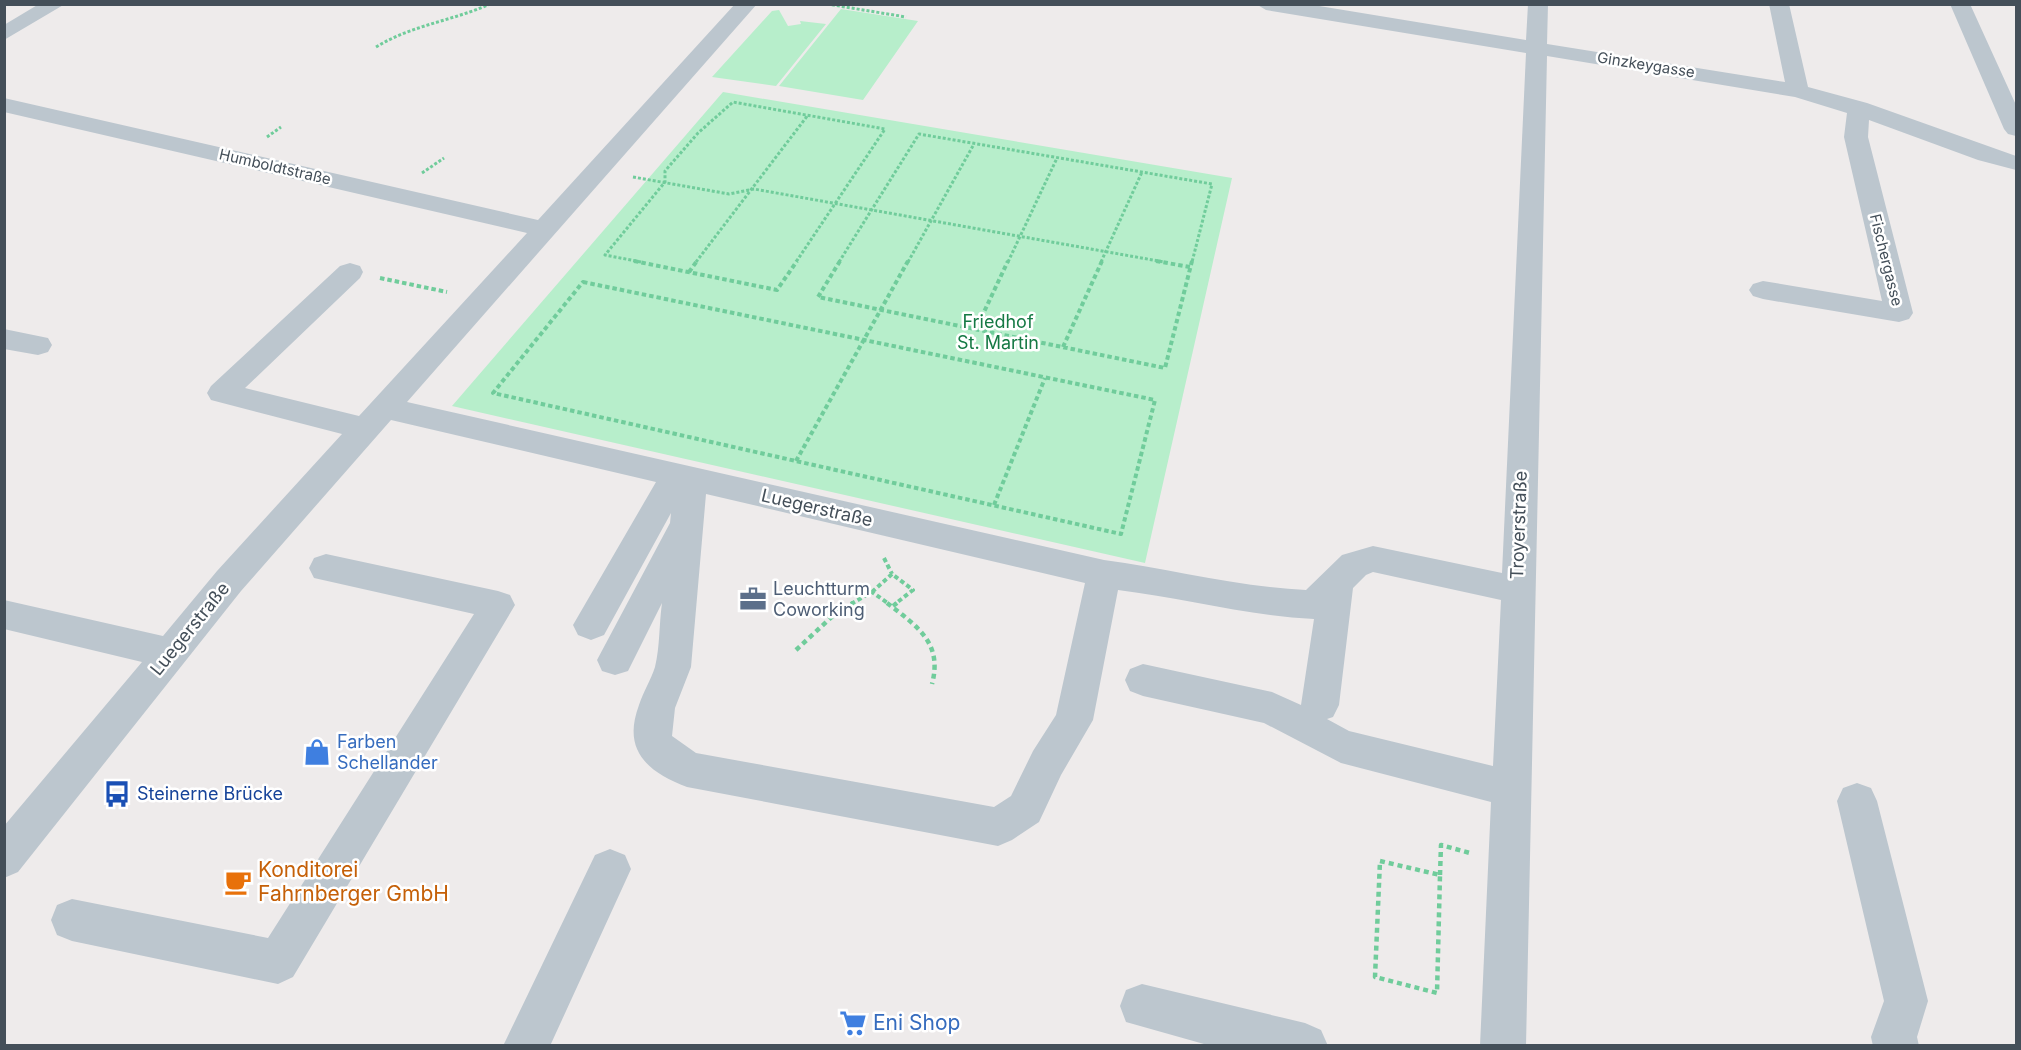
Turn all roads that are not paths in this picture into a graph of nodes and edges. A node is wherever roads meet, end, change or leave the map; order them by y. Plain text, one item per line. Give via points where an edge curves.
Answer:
1 (55, 4) edge
2 (747, 4) edge
3 (1266, 4) edge
4 (1538, 4) edge
5 (1779, 4) edge
6 (1960, 4) edge
7 (4, 34) edge
8 (1535, 48) junction
9 (1798, 91) junction
10 (4, 105) edge
11 (1858, 108) junction
12 (2016, 129) edge
13 (2016, 163) edge
14 (545, 229) junction
15 (350, 272) road end
16 (1763, 290) dead end
17 (4, 339) edge
18 (38, 345) dead end
19 (375, 418) junction
20 (684, 477) junction
21 (688, 518) junction
22 (326, 568) dead end
23 (1104, 574) junction
24 (1517, 590) junction
25 (1325, 596) junction
26 (4, 614) edge
27 (591, 625) dead end
28 (170, 653) junction
29 (615, 660) dead end
30 (1143, 680) dead end
31 (1310, 699) dead end
32 (1511, 789) junction
33 (1857, 801) dead end
34 (4, 858) edge
35 (610, 869) dead end
36 (72, 920) dead end
37 (1142, 1006) dead end
38 (526, 1046) edge
39 (1305, 1046) edge
40 (1503, 1046) edge
41 (1896, 1046) edge

1 - 7 street
2 - 14 street, Luegerstraße
3 - 8 street, Ginzkeygasse
4 - 8 street, Troyerstraße
5 - 9 street
6 - 12 street
8 - 9 street, Ginzkeygasse
8 - 24 street, Troyerstraße
9 - 11 street, Ginzkeygasse
10 - 14 street, Humboldtstraße
11 - 13 street, Ginzkeygasse
11 - 16 street, Fischergasse via 1856,137 1899,313
14 - 19 street, Luegerstraße
15 - 19 street via 222,393
17 - 18 street
19 - 20 street, Luegerstraße
19 - 28 street, Luegerstraße
20 - 21 street
20 - 23 street, Luegerstraße
20 - 27 street
21 - 23 street via 673,667 656,708 652,744 687,769 998,827 1025,809 1074,720
21 - 29 street
22 - 36 street via 498,605 279,962
23 - 25 street, Luegerstraße via 1272,603
24 - 25 street via 1373,559 1354,565
24 - 32 street, Troyerstraße
25 - 31 street
26 - 28 street
28 - 34 street, Luegerstraße
30 - 32 street via 1272,708 1341,746
32 - 40 street, Troyerstraße
33 - 41 street via 1906,1001 1894,1037
35 - 38 street
37 - 39 street

